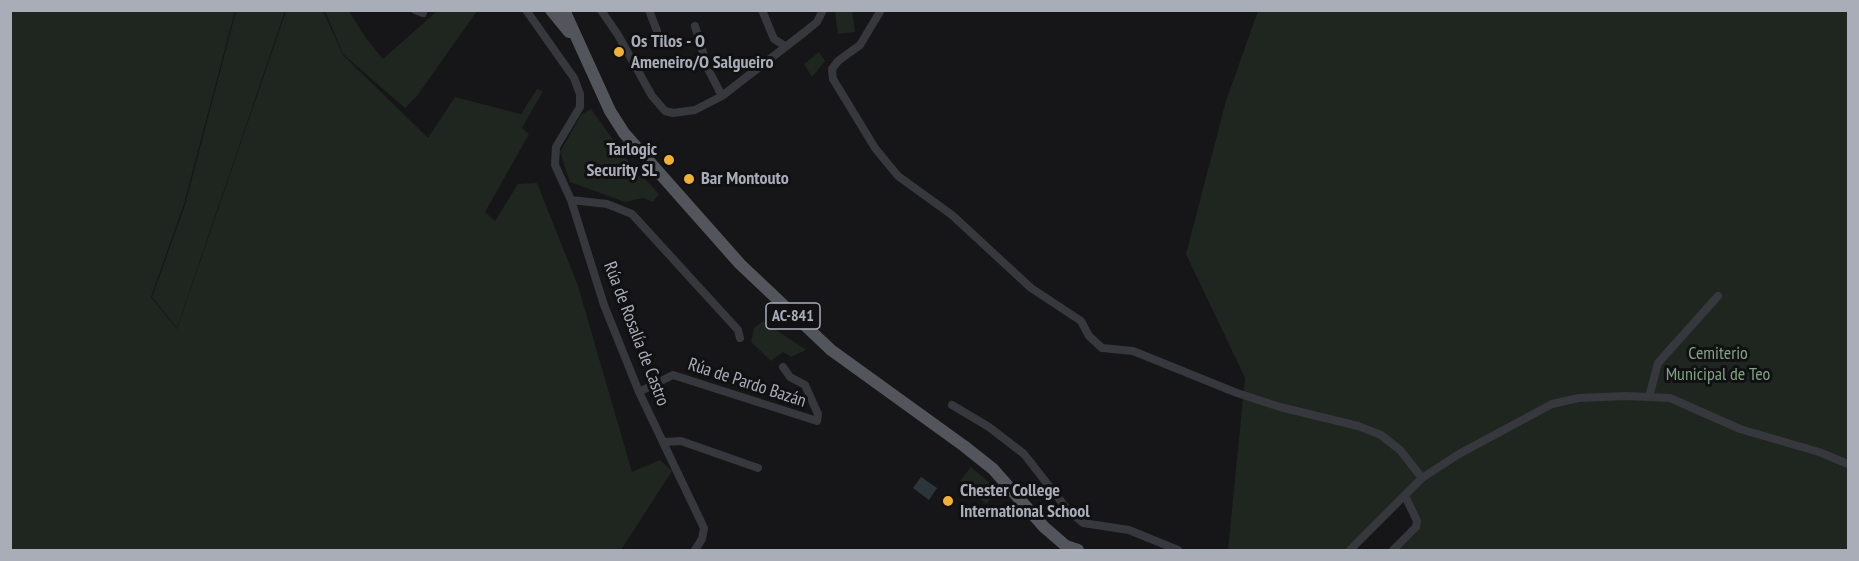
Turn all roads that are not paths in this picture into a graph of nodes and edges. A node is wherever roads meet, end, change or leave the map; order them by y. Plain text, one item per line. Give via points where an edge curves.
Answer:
1 (526, 10) edge
2 (533, 10) edge
3 (551, 10) edge
4 (601, 10) edge
5 (649, 10) edge
6 (762, 10) edge
7 (823, 10) edge
8 (880, 10) edge
9 (568, 14) edge
10 (532, 20) junction
11 (695, 26) dead end
12 (657, 31) dead end
13 (785, 46) junction
14 (589, 66) junction
15 (722, 96) junction
16 (571, 200) junction
17 (1718, 296) dead end
18 (740, 338) dead end
19 (783, 367) dead end
20 (639, 392) junction
21 (1649, 397) junction
22 (952, 405) dead end
23 (664, 442) junction
24 (1848, 464) edge
25 (758, 468) dead end
26 (1422, 478) junction
27 (1012, 490) junction
28 (1405, 496) junction
29 (695, 550) edge
30 (1061, 550) edge
31 (1078, 550) edge
32 (1178, 550) edge
33 (1350, 550) edge
34 (1393, 550) edge

1 - 10 street
2 - 10 street
3 - 14 main road, AC-841
4 - 15 street via 665,111 695,111
5 - 12 street
6 - 13 street via 774,39
7 - 13 street via 817,22
8 - 26 street via 860,45 838,60 832,69 833,79 875,148 898,176 952,215 1030,288 1081,321 1102,348 1132,351 1237,393 1381,435 1400,450
9 - 14 main road, AC-841
10 - 16 street, Rúa de Rosalía de Castro via 574,78 580,94 580,107 556,147 555,165
11 - 15 street via 708,69
13 - 15 street
14 - 27 main road, AC-841 via 624,133 740,264 822,342 993,469
16 - 18 street via 607,204 632,214 738,330
16 - 20 street, Rúa de Rosalía de Castro via 604,305
17 - 21 street via 1658,363
19 - 20 street, Rúa de Pardo Bazán via 790,377 805,385 818,414 817,421 673,375
20 - 23 street, Rúa de Rosalía de Castro
21 - 24 street via 1670,398 1740,429
21 - 26 street via 1579,398 1552,404
22 - 32 street via 989,426 1024,454 1066,509 1083,523 1130,530
23 - 25 street via 681,441
23 - 29 street, Rúa de Rosalía de Castro via 704,528
26 - 28 street
27 - 30 main road, AC-841 via 1038,529
27 - 31 main road, AC-841 via 1044,527 1066,546
28 - 33 street
28 - 34 street via 1417,520 1416,527

